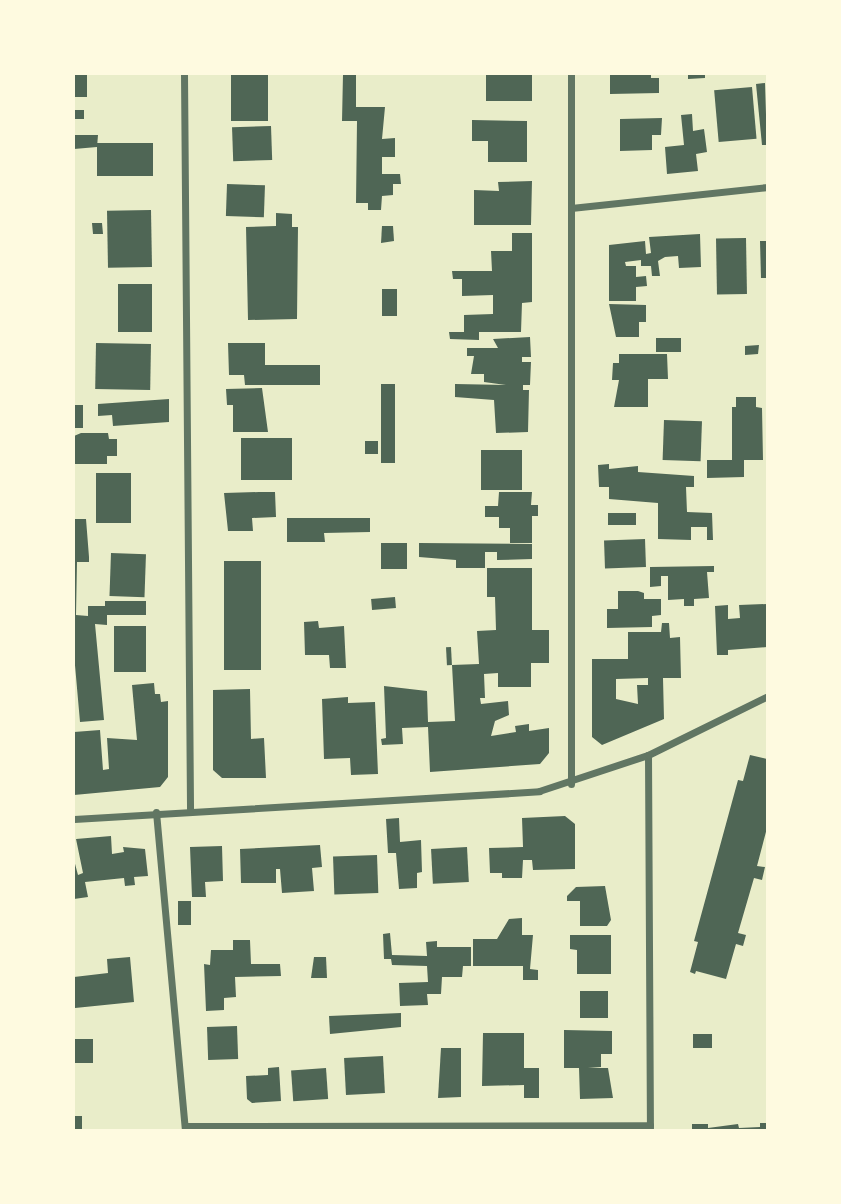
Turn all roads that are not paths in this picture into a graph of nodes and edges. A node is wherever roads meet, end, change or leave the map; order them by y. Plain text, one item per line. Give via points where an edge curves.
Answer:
1 (184, 74) edge
2 (571, 74) edge
3 (768, 187) edge
4 (572, 208) junction
5 (768, 696) edge
6 (648, 755) junction
7 (570, 784) junction
8 (190, 809) junction
9 (156, 812) junction
10 (74, 819) edge
11 (185, 1128) edge
12 (361, 1128) edge
13 (650, 1128) edge

1 - 8 street
2 - 4 street
3 - 4 street
4 - 7 street
5 - 6 street
6 - 7 street
6 - 13 street
7 - 8 street via 539,791
8 - 9 street
9 - 10 street
9 - 11 street
11 - 12 street
12 - 13 street

